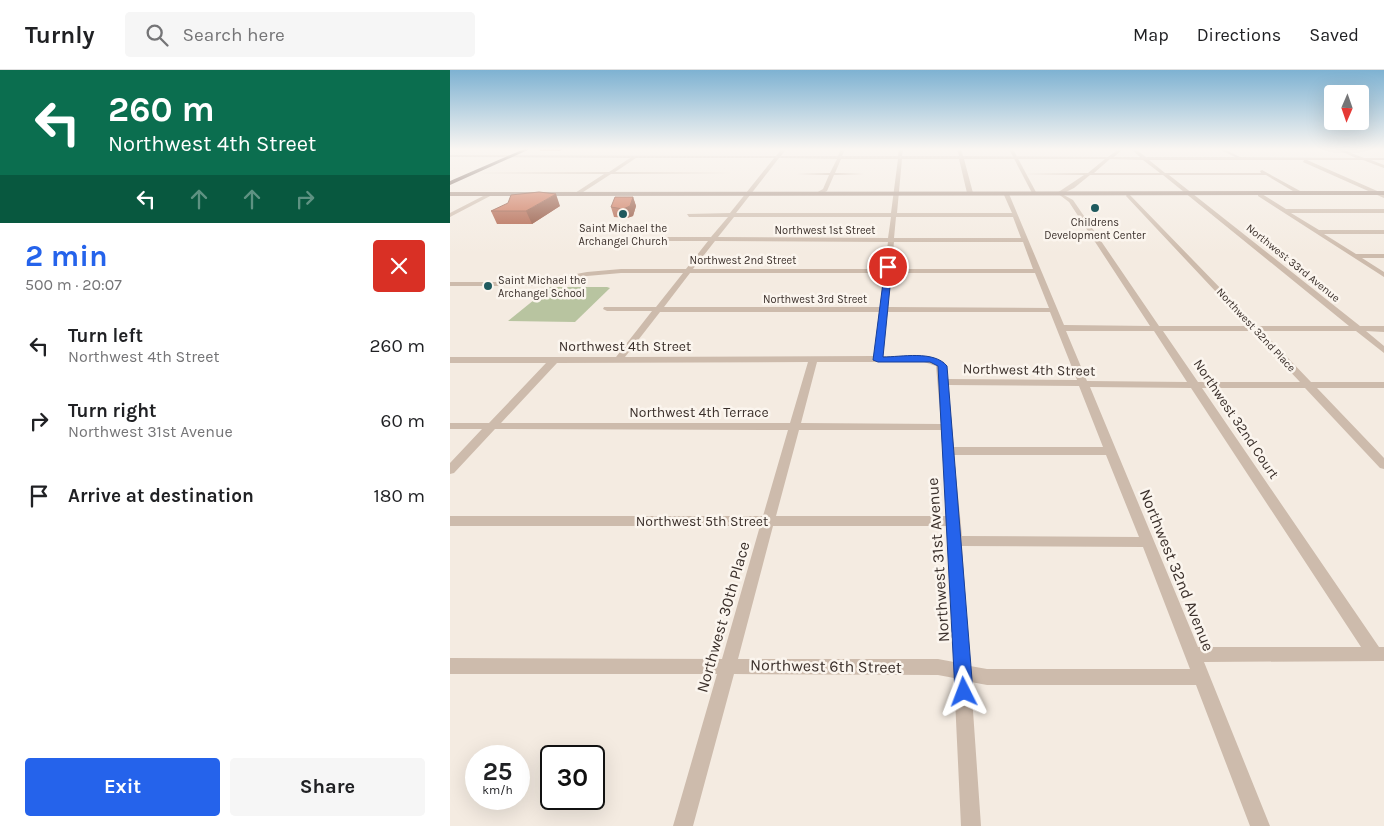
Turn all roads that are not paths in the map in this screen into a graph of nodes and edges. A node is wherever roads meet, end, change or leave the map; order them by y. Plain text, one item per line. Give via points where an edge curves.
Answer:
1 (592, 184) edge
2 (757, 184) edge
3 (828, 184) edge
4 (897, 184) edge
5 (968, 184) edge
6 (1030, 184) edge
7 (1075, 184) edge
8 (1083, 184) edge
9 (1178, 184) edge
10 (1285, 184) edge
11 (1359, 184) edge
12 (825, 192) junction
13 (692, 193) junction
14 (970, 193) junction
15 (1035, 193) junction
16 (1084, 193) junction
17 (1300, 193) junction
18 (450, 194) edge
19 (491, 194) junction
20 (576, 194) junction
21 (634, 194) junction
22 (750, 194) junction
23 (896, 194) junction
24 (1004, 194) junction
25 (1060, 194) junction
26 (1190, 194) junction
27 (1381, 194) edge
28 (677, 195) junction
29 (1045, 195) junction
30 (1128, 195) junction
31 (1260, 195) junction
32 (1073, 198) junction
33 (1284, 211) junction
34 (1384, 211) edge
35 (450, 215) edge
36 (689, 215) dead end
37 (732, 215) junction
38 (894, 215) junction
39 (1015, 215) junction
40 (1316, 232) junction
41 (1384, 232) edge
42 (625, 239) dead end
43 (713, 240) junction
44 (891, 240) junction
45 (1025, 240) junction
46 (1354, 256) junction
47 (1384, 256) edge
48 (689, 271) junction
49 (888, 271) junction
50 (1037, 271) junction
51 (1384, 275) edge
52 (450, 284) edge
53 (607, 309) dead end
54 (658, 310) junction
55 (884, 310) junction
56 (1053, 310) junction
57 (1060, 328) junction
58 (1157, 329) junction
59 (1255, 329) junction
60 (1358, 329) junction
61 (1384, 329) edge
62 (1384, 350) edge
63 (450, 360) edge
64 (554, 360) junction
65 (618, 360) junction
66 (813, 360) junction
67 (878, 360) junction
68 (944, 382) junction
69 (1082, 384) junction
70 (1195, 385) junction
71 (1308, 385) junction
72 (1384, 385) edge
73 (450, 426) edge
74 (491, 426) junction
75 (794, 426) junction
76 (947, 427) junction
77 (948, 451) junction
78 (1109, 451) junction
79 (1384, 465) edge
80 (450, 470) edge
81 (450, 521) edge
82 (768, 521) junction
83 (954, 521) junction
84 (954, 541) junction
85 (1146, 542) junction
86 (1193, 654) junction
87 (1380, 654) edge
88 (450, 666) edge
89 (727, 666) junction
90 (963, 673) junction
91 (1202, 678) junction
92 (683, 826) edge
93 (971, 826) edge
94 (1260, 826) edge

1 - 20 street
2 - 22 street
3 - 12 street
4 - 23 street
5 - 14 street
6 - 15 street
7 - 25 street
8 - 16 street via 1077,189
9 - 26 street, Northwest 33rd Avenue
10 - 17 street
11 - 27 street
12 - 22 main road
12 - 23 main road
13 - 21 main road
13 - 22 main road
13 - 28 main road
14 - 23 main road
14 - 24 main road
15 - 24 main road
15 - 25 main road
15 - 29 main road
16 - 25 main road
16 - 26 main road
17 - 26 main road
17 - 27 main road
18 - 19 main road
19 - 20 main road
19 - 35 street
20 - 21 main road
21 - 28 main road
22 - 23 main road
22 - 28 main road
22 - 37 street
23 - 24 main road
23 - 38 street
24 - 29 main road
24 - 39 street
25 - 29 main road
25 - 32 main road
26 - 30 main road
26 - 31 main road
26 - 60 street, Northwest 33rd Avenue
27 - 31 main road
30 - 32 main road
30 - 59 street, Northwest 32nd Place
31 - 33 street
32 - 58 street, Northwest 32nd Court
33 - 34 street
33 - 40 street
36 - 37 street
37 - 38 street
37 - 43 street
38 - 39 street
38 - 44 street
39 - 45 street
40 - 41 street
40 - 46 street
42 - 43 street, Northwest 1st Street
43 - 44 street, Northwest 1st Street
43 - 48 street
44 - 45 street, Northwest 1st Street
44 - 49 street
45 - 50 street
46 - 47 street
46 - 51 street
48 - 49 street, Northwest 2nd Street
48 - 52 street, Northwest 2nd Street via 604,272 534,284
48 - 54 street
49 - 50 street, Northwest 2nd Street
49 - 55 street
50 - 56 street
53 - 54 street, Northwest 3rd Street
54 - 55 street, Northwest 3rd Street
54 - 65 street
55 - 56 street, Northwest 3rd Street
55 - 67 street
56 - 57 street, Northwest 32nd Avenue
57 - 58 street
57 - 69 street, Northwest 32nd Avenue
58 - 59 street
58 - 70 street, Northwest 32nd Court
59 - 60 street
59 - 71 street, Northwest 32nd Place
60 - 61 street
60 - 62 street, Northwest 33rd Avenue
63 - 64 street, Northwest 4th Street
64 - 65 street, Northwest 4th Street
64 - 74 street
65 - 66 street, Northwest 4th Street
66 - 67 street, Northwest 4th Street
66 - 75 street, Northwest 30th Place
67 - 68 street, Northwest 4th Street via 935,360 942,366
68 - 69 street, Northwest 4th Street
68 - 76 street, Northwest 31st Avenue
69 - 70 street, Northwest 4th Street
69 - 78 street, Northwest 32nd Avenue
70 - 71 street, Northwest 4th Street
70 - 87 street, Northwest 32nd Court
71 - 72 street, Northwest 4th Street
71 - 79 street, Northwest 32nd Place
73 - 74 street, Northwest 4th Terrace
74 - 75 street, Northwest 4th Terrace
74 - 80 street
75 - 76 street, Northwest 4th Terrace
75 - 82 street, Northwest 30th Place
76 - 77 street, Northwest 31st Avenue
77 - 78 street
77 - 83 street, Northwest 31st Avenue
78 - 85 street, Northwest 32nd Avenue
81 - 82 street, Northwest 5th Street
82 - 83 street, Northwest 5th Street
82 - 89 street, Northwest 30th Place
83 - 84 street, Northwest 31st Avenue
84 - 85 street
84 - 90 street, Northwest 31st Avenue
85 - 86 street, Northwest 32nd Avenue
86 - 87 street
86 - 91 street, Northwest 32nd Avenue
88 - 89 street, Northwest 6th Street
89 - 90 street, Northwest 6th Street via 938,667
89 - 92 street, Northwest 30th Place
90 - 91 street, Northwest 6th Street via 988,677
90 - 93 street, Northwest 31st Avenue
91 - 94 street, Northwest 32nd Avenue

